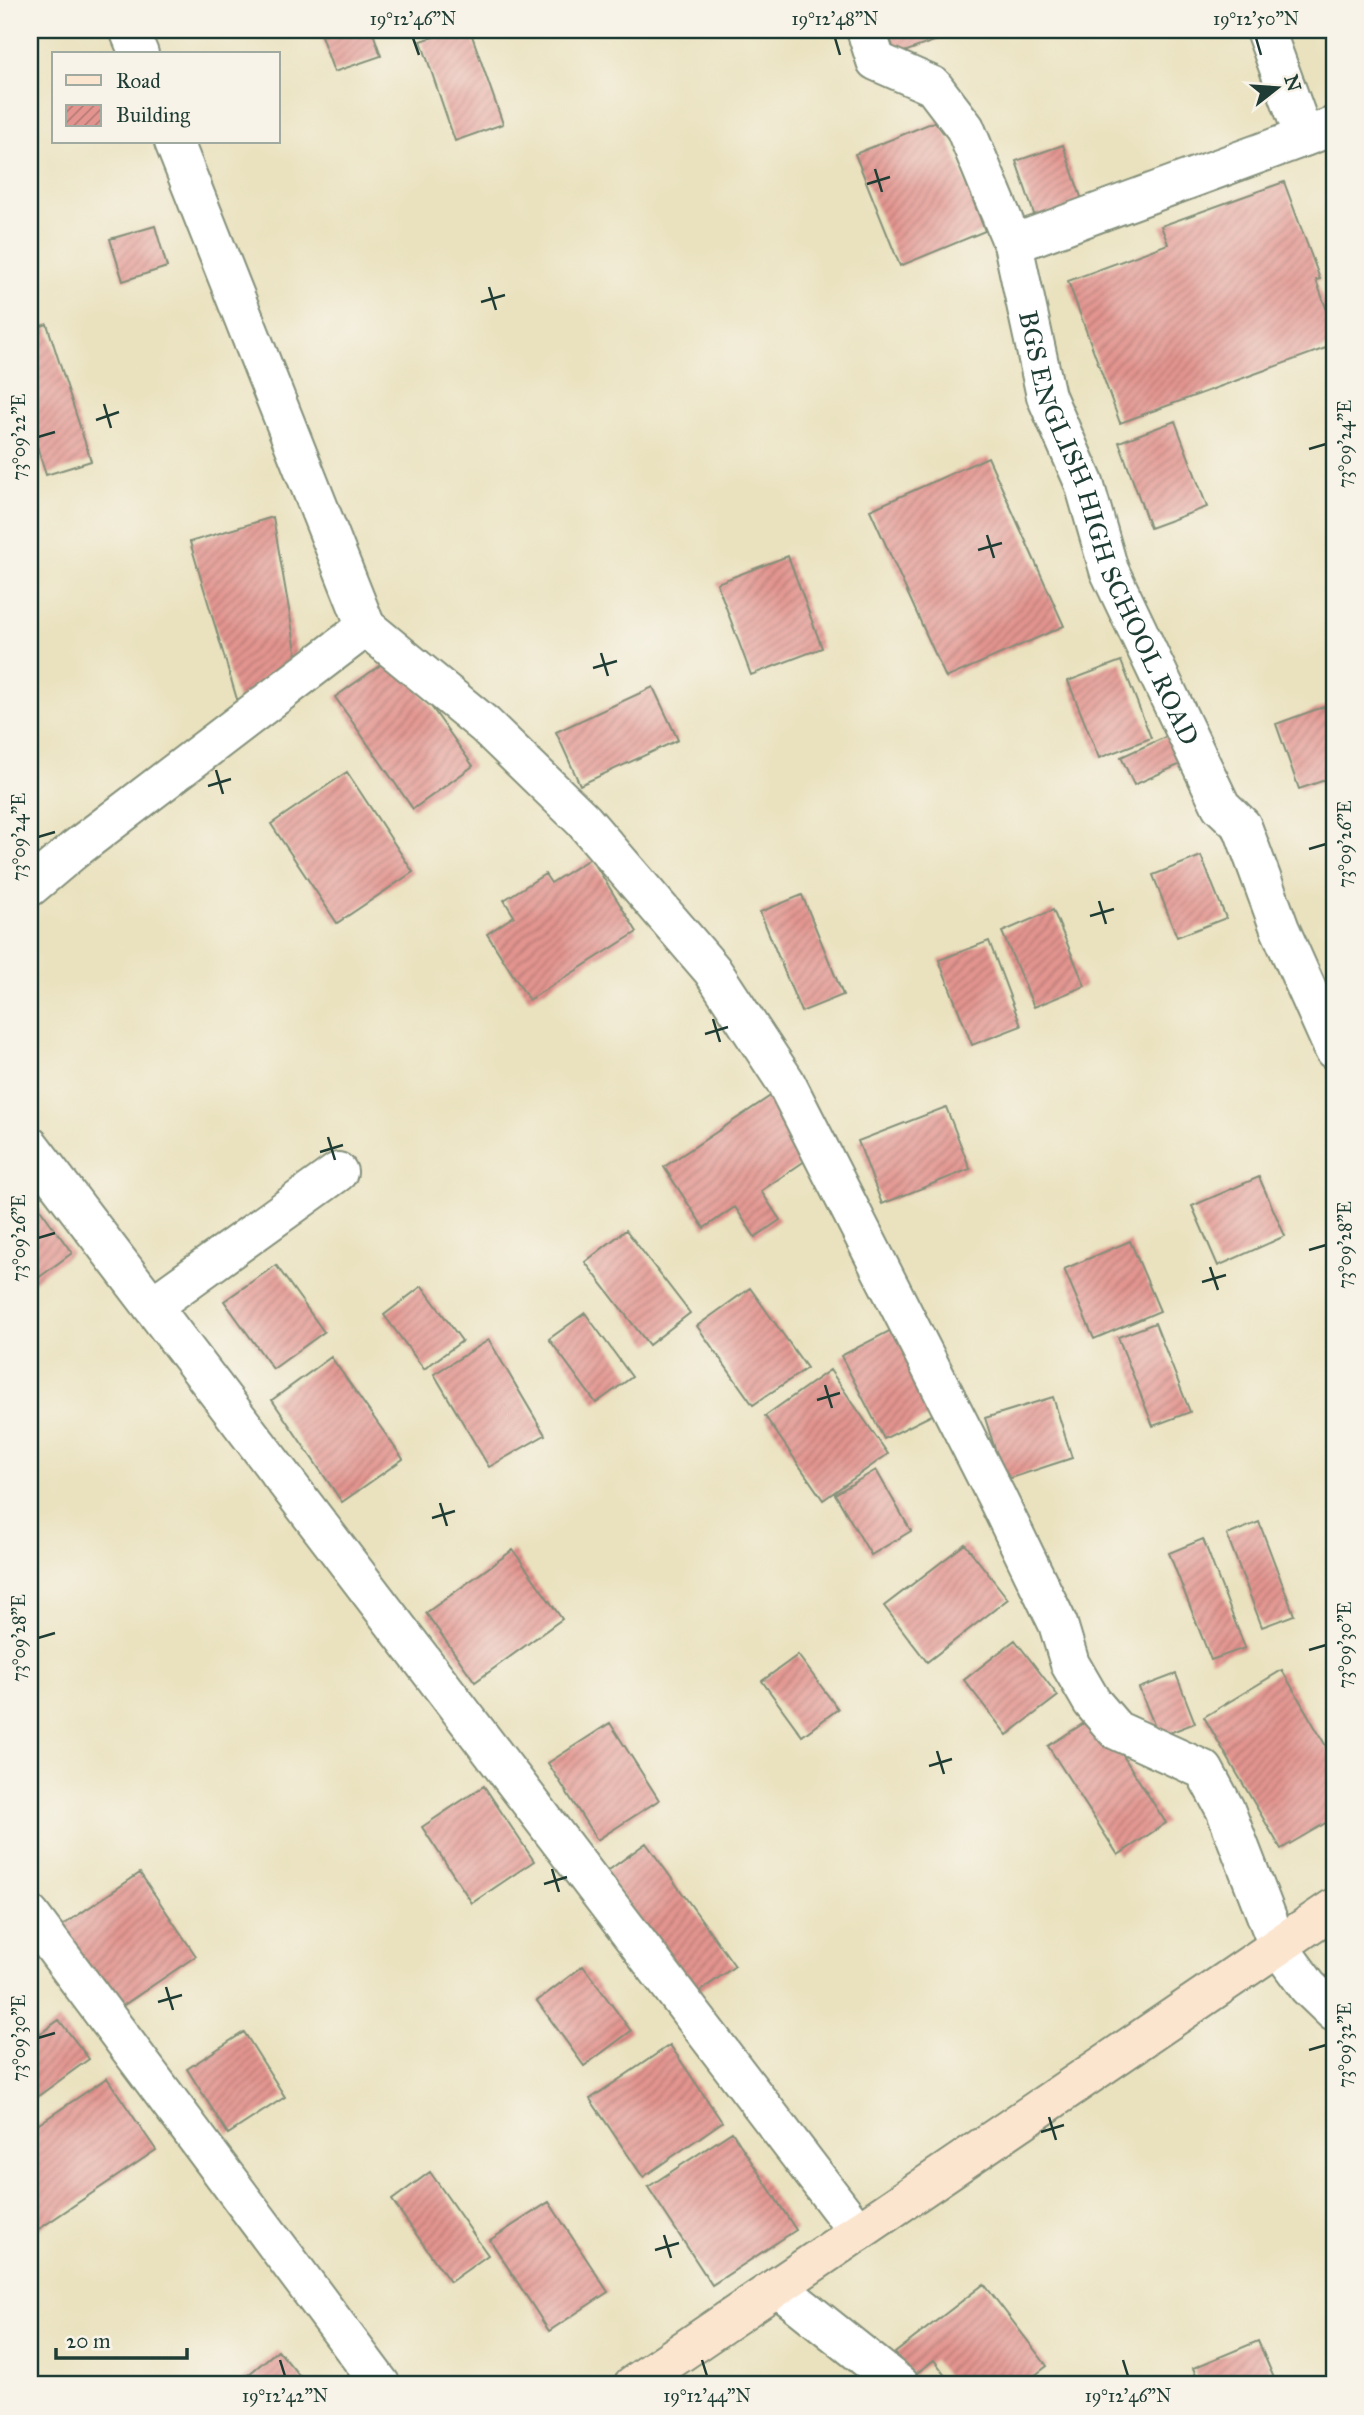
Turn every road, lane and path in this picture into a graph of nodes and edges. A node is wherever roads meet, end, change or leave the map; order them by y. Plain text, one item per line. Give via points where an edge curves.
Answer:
1 (130, 30) edge
2 (866, 30) edge
3 (1265, 30) edge
4 (138, 52) edge
5 (1319, 132) edge
6 (175, 144) edge
7 (1013, 244) junction
8 (366, 627) junction
9 (30, 887) edge
10 (1334, 1050) edge
11 (30, 1146) edge
12 (338, 1172) dead end
13 (152, 1306) junction
14 (1334, 1908) edge
15 (30, 1914) edge
16 (1278, 1946) junction
17 (1334, 2012) edge
18 (858, 2232) junction
19 (777, 2287) junction
20 (381, 2385) edge
21 (633, 2385) edge
22 (900, 2385) edge

1 - 4 street
2 - 7 street, BGS ENGLISH HIGH SCHOOL ROAD via 876,61 933,86 965,128
3 - 5 street
5 - 7 street
6 - 8 street
7 - 10 street, BGS ENGLISH HIGH SCHOOL ROAD via 1045,396 1084,483 1108,570 1221,806 1242,826 1280,929
8 - 9 street
8 - 16 street via 485,725 583,820 712,970 785,1081 996,1496 1058,1624 1070,1664 1092,1702 1116,1730 1204,1770 1225,1810
11 - 13 street
12 - 13 street
13 - 18 street
14 - 16 main road
15 - 20 street
16 - 17 street via 1308,1987
16 - 18 main road
18 - 19 main road
19 - 21 main road
19 - 22 street

